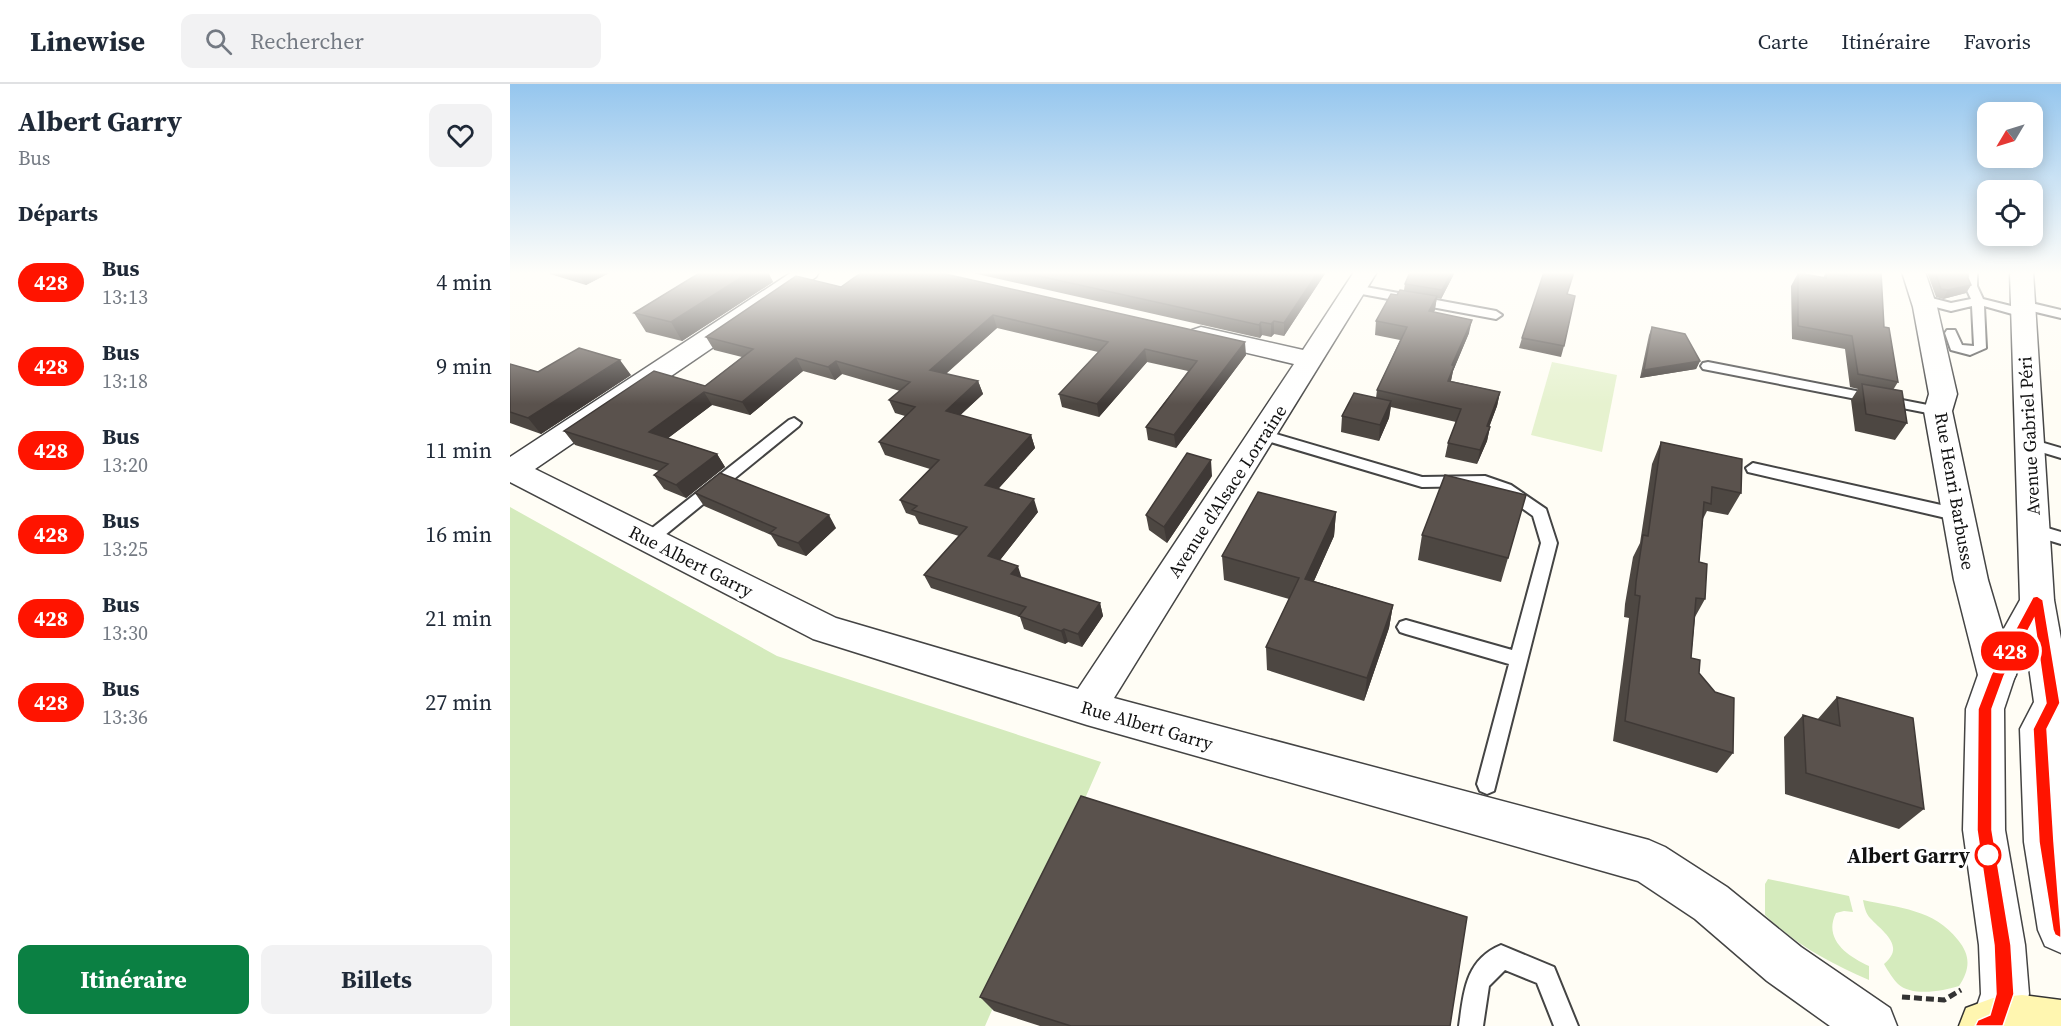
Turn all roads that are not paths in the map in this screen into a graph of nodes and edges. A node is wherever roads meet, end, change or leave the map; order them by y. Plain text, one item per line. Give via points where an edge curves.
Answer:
1 (742, 316) edge
2 (1338, 316) edge
3 (1927, 316) edge
4 (1979, 316) edge
5 (2023, 316) edge
6 (1181, 331) edge
7 (1952, 333) dead end
8 (1310, 360) junction
9 (1708, 366) dead end
10 (1938, 411) junction
11 (794, 423) dead end
12 (1262, 435) junction
13 (2030, 444) junction
14 (2061, 453) edge
15 (1753, 468) dead end
16 (511, 469) edge
17 (1959, 515) junction
18 (2048, 534) edge
19 (648, 540) junction
20 (2037, 600) junction
21 (1406, 627) dead end
22 (1519, 659) junction
23 (1997, 675) junction
24 (1087, 708) junction
25 (1487, 784) dead end
26 (2061, 930) edge
27 (1784, 964) junction
28 (1885, 1011) edge
29 (1982, 1012) edge
30 (2061, 1025) edge
31 (1471, 1026) edge
32 (1566, 1026) edge
33 (1836, 1026) edge

1 - 16 street
2 - 8 street, Avenue d'Alsace Lorraine
3 - 10 street, Rue Henri Barbusse via 1943,394
4 - 7 lane via 1980,348 1970,351 1956,347
5 - 13 street, Avenue Gabriel Péri
6 - 8 street
8 - 12 street, Avenue d'Alsace Lorraine
9 - 10 lane
10 - 17 street, Rue Henri Barbusse
11 - 19 lane
12 - 22 lane via 1422,482 1485,482 1506,489 1540,513 1549,543
12 - 24 street, Avenue d'Alsace Lorraine
13 - 14 lane
13 - 18 street, Avenue Gabriel Péri
15 - 17 lane
16 - 19 street, Rue Albert Garry
17 - 23 street, Rue Henri Barbusse via 1971,580
18 - 20 street, Avenue Gabriel Péri
19 - 24 street, Rue Albert Garry via 826,629
20 - 23 street
20 - 26 street, Avenue Gabriel Péri via 2053,703 2040,729 2046,842
21 - 22 lane
22 - 25 lane
23 - 29 street via 1985,709 1984,830 2002,945 2005,994
24 - 27 street, Rue Albert Garry via 1649,862 1711,903
27 - 28 street, Rue Albert Garry
27 - 33 street, Rue Albert Garry
29 - 30 main road
31 - 32 lane via 1478,980 1501,957 1546,975

